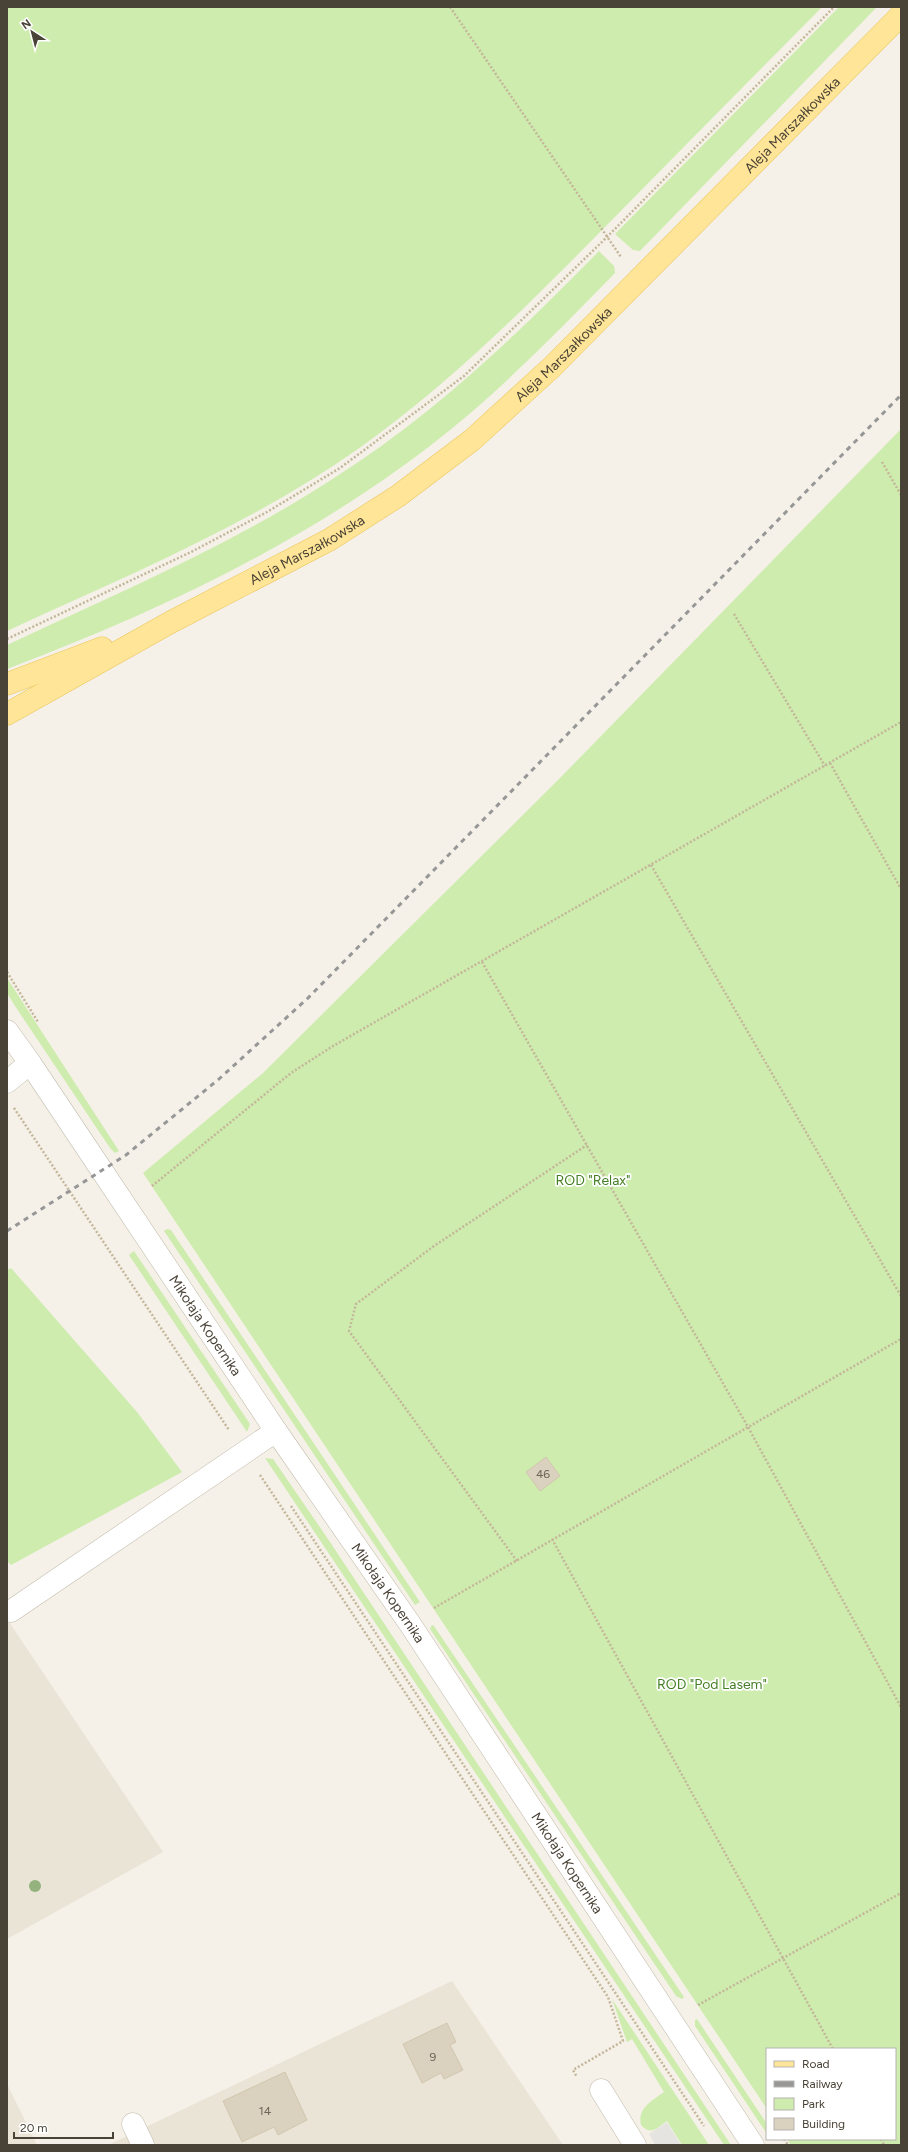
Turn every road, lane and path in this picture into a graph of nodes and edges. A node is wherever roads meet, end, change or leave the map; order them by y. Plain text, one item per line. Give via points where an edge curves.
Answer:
1 (450, 7) edge
2 (834, 7) edge
3 (901, 15) edge
4 (606, 238) junction
5 (637, 279) junction
6 (882, 462) dead end
7 (901, 495) edge
8 (734, 614) dead end
9 (171, 622) junction
10 (7, 639) edge
11 (7, 684) edge
12 (7, 714) edge
13 (901, 722) edge
14 (830, 763) junction
15 (825, 766) junction
16 (651, 865) junction
17 (901, 890) edge
18 (482, 962) junction
19 (7, 1025) edge
20 (12, 1038) edge
21 (30, 1063) junction
22 (7, 1082) edge
23 (11, 1104) dead end
24 (587, 1145) junction
25 (152, 1186) dead end
26 (901, 1296) edge
27 (901, 1339) edge
28 (748, 1427) junction
29 (276, 1431) junction
30 (244, 1453) junction
31 (287, 1500) dead end
32 (552, 1539) junction
33 (517, 1561) junction
34 (434, 1609) dead end
35 (11, 1611) dead end
36 (901, 1707) edge
37 (901, 1893) edge
38 (784, 1958) junction
39 (698, 2005) dead end
40 (831, 2048) edge
41 (580, 2083) dead end
42 (601, 2090) dead end
43 (133, 2124) dead end
44 (708, 2132) dead end
45 (143, 2145) edge
46 (635, 2145) edge
47 (753, 2145) edge

1 - 4 path
2 - 4 path
3 - 5 main road, Aleja Marszałkowska
4 - 5 path
4 - 10 path via 464,376 340,468 267,512 191,552
5 - 9 main road, Aleja Marszałkowska via 552,367 472,440 398,496 329,540
6 - 7 path
8 - 15 path
9 - 11 main road, Aleja Marszałkowska
9 - 12 main road, Aleja Marszałkowska
13 - 14 path
14 - 15 path
14 - 17 path
15 - 16 path
16 - 18 path
16 - 26 path
18 - 24 path
18 - 25 path via 340,1042 291,1073
19 - 20 street, Mikołaja Kopernika
20 - 21 street, Mikołaja Kopernika
21 - 22 street
21 - 29 street, Mikołaja Kopernika
23 - 30 path
24 - 28 path
24 - 33 path via 434,1246 356,1304 348,1331
27 - 28 path
28 - 32 path
28 - 36 path
29 - 30 street
29 - 47 street, Mikołaja Kopernika via 410,1624
30 - 35 street
30 - 41 path via 608,1997 622,2041 572,2070
31 - 44 path
32 - 33 path
32 - 38 path
33 - 34 path
37 - 38 path
38 - 39 path
38 - 40 path
42 - 46 street
43 - 45 street

